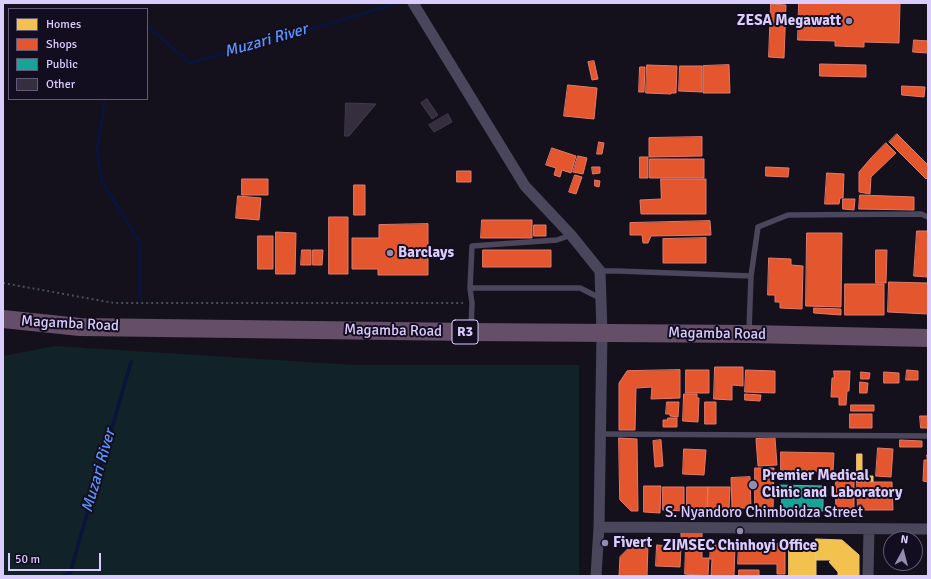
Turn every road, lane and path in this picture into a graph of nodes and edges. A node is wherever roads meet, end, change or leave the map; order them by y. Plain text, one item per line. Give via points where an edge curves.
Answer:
1 (414, 5) edge
2 (928, 217) edge
3 (571, 235) junction
4 (600, 271) junction
5 (751, 276) junction
6 (3, 283) edge
7 (470, 288) junction
8 (600, 298) junction
9 (472, 303) junction
10 (3, 319) edge
11 (472, 332) junction
12 (602, 333) junction
13 (748, 334) junction
14 (928, 338) edge
15 (600, 434) junction
16 (928, 436) edge
17 (599, 527) junction
18 (868, 529) junction
19 (928, 529) edge
20 (596, 576) edge
21 (868, 576) edge

1 - 3 street via 525,186
2 - 5 lane via 921,214 788,214 758,227
3 - 4 street
3 - 7 lane via 557,240 472,246
4 - 5 lane
4 - 8 street
5 - 13 lane
6 - 9 path via 114,303
7 - 8 lane via 580,288
7 - 9 lane
8 - 12 street
9 - 11 lane
10 - 11 highway, Magamba Road / R3 via 80,327
11 - 12 highway, Magamba Road / R3
12 - 13 highway, Magamba Road / R3
12 - 15 street
13 - 14 highway, Magamba Road / R3
15 - 16 lane
15 - 17 street
17 - 18 street, S. Nyandoro Chimboidza Street
17 - 20 street
18 - 19 street, S. Nyandoro Chimboidza Street
18 - 21 street

